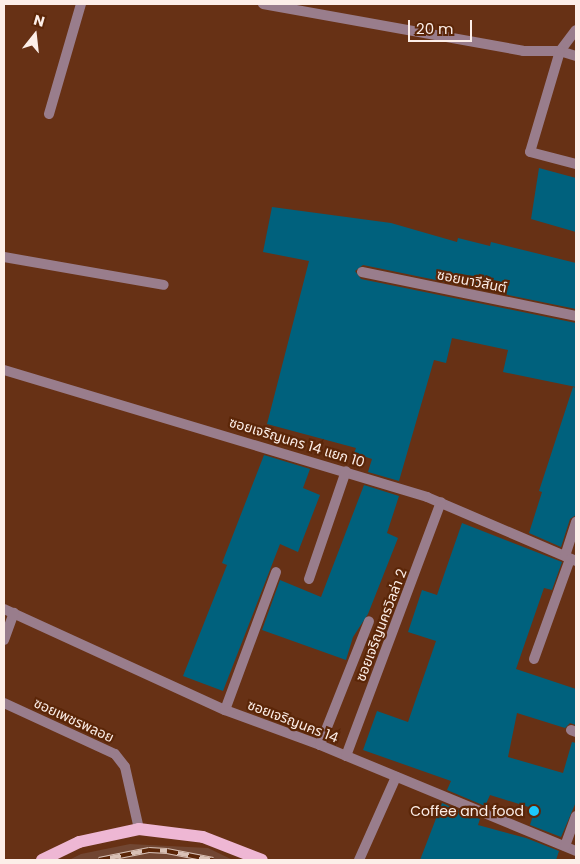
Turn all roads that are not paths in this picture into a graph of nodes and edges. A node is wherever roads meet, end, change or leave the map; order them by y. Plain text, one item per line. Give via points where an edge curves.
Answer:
1 (80, 4) edge
2 (263, 4) edge
3 (576, 30) edge
4 (560, 51) junction
5 (576, 56) edge
6 (49, 114) dead end
7 (576, 164) edge
8 (4, 257) edge
9 (362, 272) dead end
10 (164, 285) dead end
11 (576, 316) edge
12 (4, 370) edge
13 (346, 471) junction
14 (441, 502) junction
15 (576, 522) edge
16 (571, 559) edge
17 (276, 572) dead end
18 (309, 579) dead end
19 (4, 609) edge
20 (14, 613) junction
21 (369, 621) dead end
22 (4, 640) edge
23 (534, 659) dead end
24 (4, 703) edge
25 (225, 710) junction
26 (320, 745) junction
27 (346, 756) junction
28 (396, 777) junction
29 (576, 816) edge
30 (140, 829) junction
31 (565, 846) junction
32 (576, 851) edge
33 (42, 860) edge
34 (262, 860) edge
35 (359, 860) edge

1 - 6 street
2 - 4 street via 523,51
3 - 4 street
4 - 5 street
4 - 7 street via 530,152
8 - 10 street
9 - 11 street, ซอยนาวีสันต์
12 - 13 street, ซอยเจริญนคร 14 แยก 10
13 - 14 street, ซอยเจริญนคร 14 แยก 10
13 - 18 street
14 - 16 street, ซอยเจริญนคร 14 แยก 10
14 - 27 street, ซอยเจริญนครวิลล่า 2
15 - 16 street
16 - 23 street
17 - 25 street
19 - 20 street, ซอยเจริญนคร 14
20 - 22 street
20 - 25 street, ซอยเจริญนคร 14
21 - 26 street
24 - 30 street, ซอยเพชรพลอย via 115,754 125,767
25 - 26 street, ซอยเจริญนคร 14
26 - 27 street, ซอยเจริญนคร 14
27 - 28 street, ซอยเจริญนคร 14
28 - 31 street, ซอยเจริญนคร 14
28 - 35 street
29 - 31 street
30 - 33 main road via 79,842
30 - 34 main road via 203,837
31 - 32 street, ซอยเจริญนคร 14

